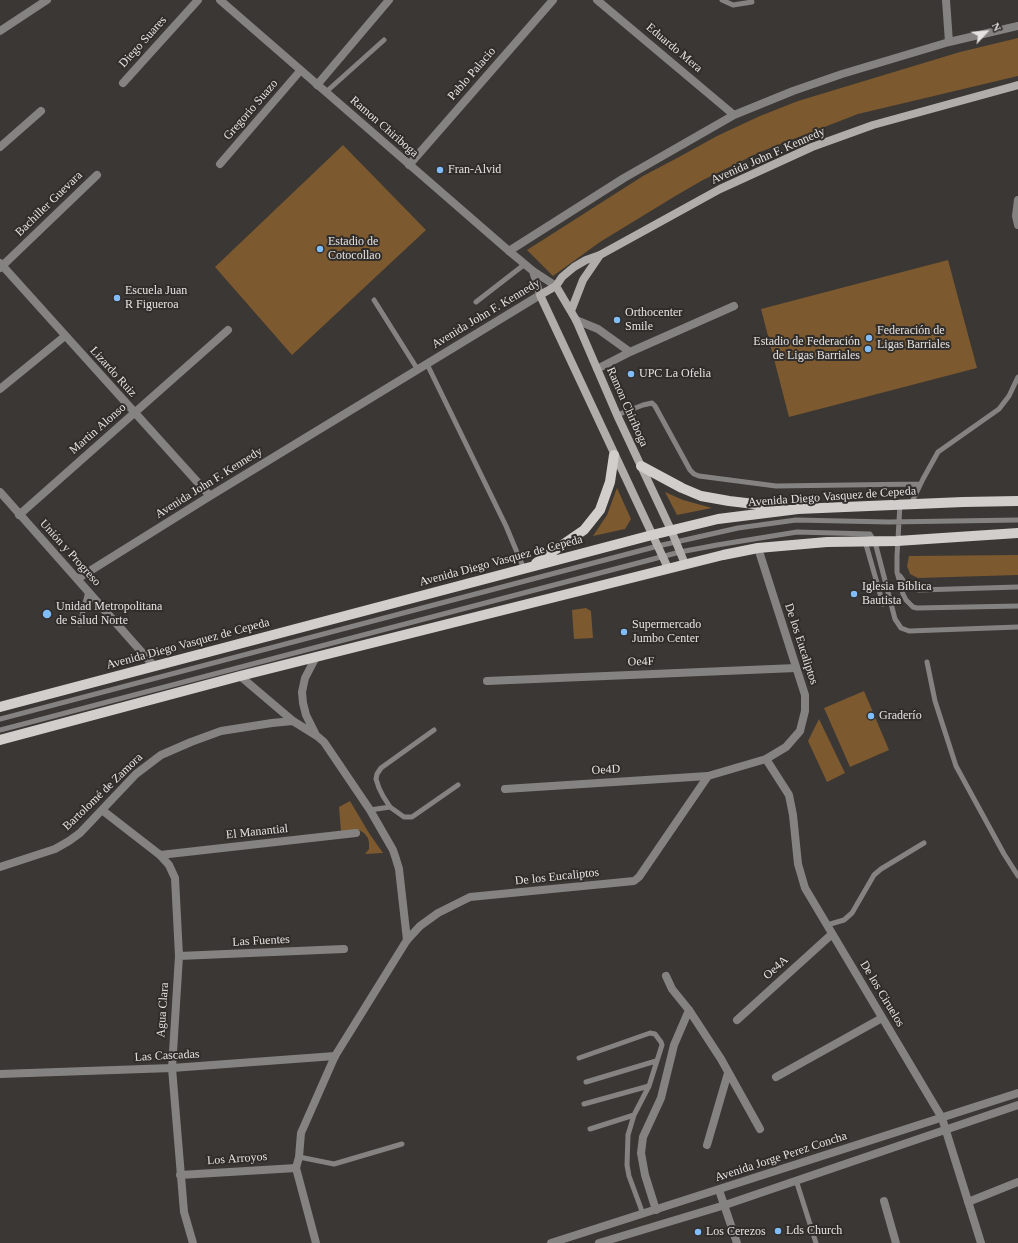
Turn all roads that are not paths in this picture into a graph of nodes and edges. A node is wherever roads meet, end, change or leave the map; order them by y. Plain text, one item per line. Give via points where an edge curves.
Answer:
1 (46, 0) edge
2 (198, 0) edge
3 (389, 0) edge
4 (554, 0) edge
5 (597, 0) edge
6 (722, 0) edge
7 (946, 0) edge
8 (223, 1) edge
9 (752, 2) dead end
10 (1018, 26) edge
11 (0, 31) edge
12 (384, 40) dead end
13 (949, 42) junction
14 (300, 71) junction
15 (123, 83) dead end
16 (317, 85) junction
17 (1018, 85) edge
18 (326, 92) junction
19 (41, 111) dead end
20 (734, 115) junction
21 (0, 147) edge
22 (220, 164) dead end
23 (409, 165) junction
24 (96, 175) dead end
25 (1018, 200) edge
26 (1018, 225) edge
27 (509, 251) junction
28 (600, 255) junction
29 (524, 264) junction
30 (1, 265) edge
31 (533, 271) junction
32 (556, 286) junction
33 (540, 295) junction
34 (374, 300) dead end
35 (476, 302) dead end
36 (734, 306) dead end
37 (571, 311) junction
38 (576, 320) junction
39 (228, 330) dead end
40 (65, 336) junction
41 (630, 352) junction
42 (427, 364) junction
43 (597, 369) junction
44 (418, 370) junction
45 (1018, 377) edge
46 (0, 389) edge
47 (135, 413) junction
48 (617, 415) junction
49 (614, 455) junction
50 (641, 466) junction
51 (920, 484) junction
52 (0, 492) edge
53 (210, 496) junction
54 (1018, 501) edge
55 (900, 504) junction
56 (911, 504) junction
57 (798, 509) junction
58 (19, 515) junction
59 (1018, 520) edge
60 (900, 522) junction
61 (671, 530) junction
62 (1018, 533) edge
63 (652, 535) junction
64 (864, 541) junction
65 (898, 541) junction
66 (676, 542) junction
67 (875, 542) junction
68 (658, 546) junction
69 (758, 548) junction
70 (680, 552) junction
71 (663, 557) junction
72 (685, 564) junction
73 (527, 568) junction
74 (668, 568) junction
75 (897, 572) junction
76 (77, 579) junction
77 (1018, 588) edge
78 (88, 590) junction
79 (883, 604) dead end
80 (1018, 606) edge
81 (80, 624) dead end
82 (1018, 627) edge
83 (316, 657) junction
84 (927, 662) dead end
85 (154, 666) junction
86 (796, 668) junction
87 (240, 676) junction
88 (487, 681) dead end
89 (0, 706) edge
90 (0, 720) edge
91 (293, 721) junction
92 (0, 730) edge
93 (434, 730) dead end
94 (317, 736) junction
95 (0, 740) edge
96 (766, 759) junction
97 (708, 776) junction
98 (458, 785) dead end
99 (506, 788) dead end
100 (390, 807) junction
101 (102, 810) junction
102 (370, 810) junction
103 (356, 833) dead end
104 (924, 843) dead end
105 (160, 855) junction
106 (0, 868) edge
107 (1018, 876) edge
108 (826, 925) junction
109 (832, 934) junction
110 (407, 940) junction
111 (344, 949) dead end
112 (179, 956) junction
113 (666, 976) dead end
114 (689, 1010) junction
115 (882, 1018) junction
116 (737, 1020) dead end
117 (335, 1056) junction
118 (579, 1058) dead end
119 (656, 1061) junction
120 (172, 1068) junction
121 (728, 1073) junction
122 (0, 1074) edge
123 (776, 1077) dead end
124 (586, 1082) dead end
125 (649, 1086) junction
126 (1016, 1094) edge
127 (584, 1104) dead end
128 (1018, 1105) edge
129 (634, 1115) junction
130 (942, 1118) junction
131 (590, 1129) dead end
132 (760, 1129) dead end
133 (946, 1129) junction
134 (402, 1144) dead end
135 (707, 1145) dead end
136 (300, 1156) junction
137 (296, 1168) junction
138 (180, 1175) junction
139 (796, 1180) junction
140 (1018, 1182) edge
141 (719, 1190) junction
142 (884, 1201) dead end
143 (968, 1202) junction
144 (725, 1205) junction
145 (656, 1210) junction
146 (643, 1214) junction
147 (193, 1243) edge
148 (316, 1243) edge
149 (551, 1243) edge
150 (599, 1243) edge
151 (737, 1243) edge
152 (816, 1243) edge
153 (896, 1243) edge
154 (981, 1243) edge

1 - 11 street
2 - 15 street, Diego Suares
3 - 16 street
4 - 23 street, Pablo Palacio
5 - 20 street, Eduardo Mera
6 - 9 lane via 733,5
7 - 13 street
8 - 14 street, Ramon Chiriboga
10 - 13 street
12 - 18 lane
13 - 20 street via 842,74
14 - 16 street, Ramon Chiriboga
14 - 22 street, Gregorio Suazo
16 - 18 street, Ramon Chiriboga
17 - 28 main road, Avenida John F. Kennedy via 873,125 812,147 720,189
18 - 23 street, Ramon Chiriboga
19 - 21 street
20 - 27 street via 624,178
23 - 27 street, Ramon Chiriboga
24 - 30 street, Bachiller Guevara
25 - 26 street
27 - 29 street, Ramon Chiriboga
28 - 32 main road, Avenida John F. Kennedy via 574,267
28 - 37 main road via 583,280
29 - 31 street, Ramon Chiriboga
29 - 35 lane
30 - 40 street, Lizardo Ruiz
31 - 32 street, Ramon Chiriboga
31 - 33 street
32 - 33 main road, Avenida John F. Kennedy
32 - 37 main road, Ramon Chiriboga
33 - 42 street, Avenida John F. Kennedy
33 - 49 main road
34 - 44 lane
36 - 41 street
37 - 38 main road, Ramon Chiriboga
38 - 41 street via 598,329
38 - 43 main road, Ramon Chiriboga
39 - 47 street, Martin Alonso
40 - 46 street
40 - 47 street, Lizardo Ruiz
41 - 43 street
42 - 44 street, Avenida John F. Kennedy
42 - 73 lane
43 - 48 main road, Ramon Chiriboga
44 - 53 street, Avenida John F. Kennedy
45 - 51 lane via 999,409 938,452
47 - 53 street, Lizardo Ruiz
47 - 58 street, Martin Alonso
48 - 50 main road, Ramon Chiriboga
48 - 51 lane via 643,405 655,406 690,470 700,476 776,486
49 - 63 main road
49 - 73 main road via 610,482 600,510 584,530
50 - 57 main road via 701,496
50 - 61 main road, Ramon Chiriboga
51 - 56 lane
52 - 58 street, Unión y Progreso
53 - 76 street, Avenida John F. Kennedy
54 - 56 main road, Avenida Diego Vasquez de Cepeda
55 - 56 main road, Avenida Diego Vasquez de Cepeda
55 - 57 main road, Avenida Diego Vasquez de Cepeda
55 - 60 lane
57 - 61 main road, Avenida Diego Vasquez de Cepeda via 718,520
58 - 76 street, Unión y Progreso
59 - 60 lane
60 - 65 lane
60 - 66 lane via 796,520 738,528
61 - 63 main road, Avenida Diego Vasquez de Cepeda
61 - 66 main road, Ramon Chiriboga
62 - 65 main road
63 - 68 main road
63 - 73 main road, Avenida Diego Vasquez de Cepeda
64 - 67 main road
64 - 69 main road
64 - 79 lane
65 - 67 main road
65 - 75 lane
66 - 68 lane
66 - 70 main road, Ramon Chiriboga
67 - 70 lane via 870,534 797,532
67 - 82 lane via 895,619 902,628 909,631
68 - 71 main road
68 - 90 lane
69 - 72 main road
69 - 86 street, De los Eucaliptos
70 - 71 lane
70 - 72 main road, Ramon Chiriboga
71 - 74 main road
71 - 92 lane
72 - 74 main road
73 - 85 main road, Avenida Diego Vasquez de Cepeda
74 - 83 main road
75 - 77 lane via 911,588 919,590
75 - 80 lane via 906,600 913,607
76 - 78 street, Unión y Progreso
78 - 81 lane
78 - 85 street, Unión y Progreso
83 - 87 main road
83 - 94 street via 305,678 302,692 306,715
84 - 107 lane via 935,701 956,766
85 - 89 main road, Avenida Diego Vasquez de Cepeda
86 - 88 street, Oe4F
86 - 96 street, De los Eucaliptos via 806,695 800,731 786,746
87 - 91 street
87 - 95 main road
91 - 94 street
91 - 101 street, Bartolomé de Zamora via 221,732 161,755 136,774
93 - 100 lane via 376,774 381,792
94 - 102 street via 329,749
96 - 97 street, De los Eucaliptos
96 - 108 street, De los Ciruelos via 789,795 798,864 804,888
97 - 99 street, Oe4D
97 - 110 street, De los Eucaliptos via 634,881 470,897 427,920
98 - 100 lane via 412,817 404,817
100 - 102 lane
101 - 105 street, Agua Clara
101 - 106 street, Bartolomé de Zamora via 80,833 55,849
102 - 110 street via 396,859
103 - 105 street, El Manantial
104 - 108 lane via 874,875 852,913 844,920
105 - 112 street, Agua Clara via 176,878
108 - 109 street, De los Ciruelos
109 - 115 street, De los Ciruelos
109 - 116 street, Oe4A
110 - 117 street, De los Eucaliptos
111 - 112 street, Las Fuentes
112 - 120 street, Agua Clara
113 - 114 street via 672,989
114 - 121 street
114 - 145 street via 674,1045 661,1098 643,1137 641,1153
115 - 123 street
115 - 130 street, De los Ciruelos
117 - 120 street, Las Cascadas
117 - 136 street, De los Eucaliptos via 301,1133
118 - 119 lane via 650,1033 654,1034 662,1045
119 - 124 lane
119 - 125 lane
120 - 122 street, Las Cascadas
120 - 138 street, Agua Clara
121 - 132 street
121 - 135 street
125 - 127 lane
125 - 129 lane
126 - 128 street
126 - 130 street, Avenida Jorge Perez Concha
128 - 133 street
129 - 131 lane
129 - 146 lane via 628,1135 627,1165
130 - 133 street, De los Ciruelos
130 - 141 street, Avenida Jorge Perez Concha
133 - 139 street
133 - 143 street, De los Ciruelos
134 - 136 lane via 334,1164
136 - 137 street, De los Eucaliptos
137 - 138 street, Los Arroyos
137 - 148 street
138 - 147 street, Agua Clara via 184,1212
139 - 144 street
139 - 152 lane
140 - 143 street
141 - 144 street
141 - 145 street, Avenida Jorge Perez Concha
142 - 153 street
143 - 154 street, De los Ciruelos
144 - 150 street
144 - 151 street
145 - 146 street, Avenida Jorge Perez Concha
146 - 149 street, Avenida Jorge Perez Concha

